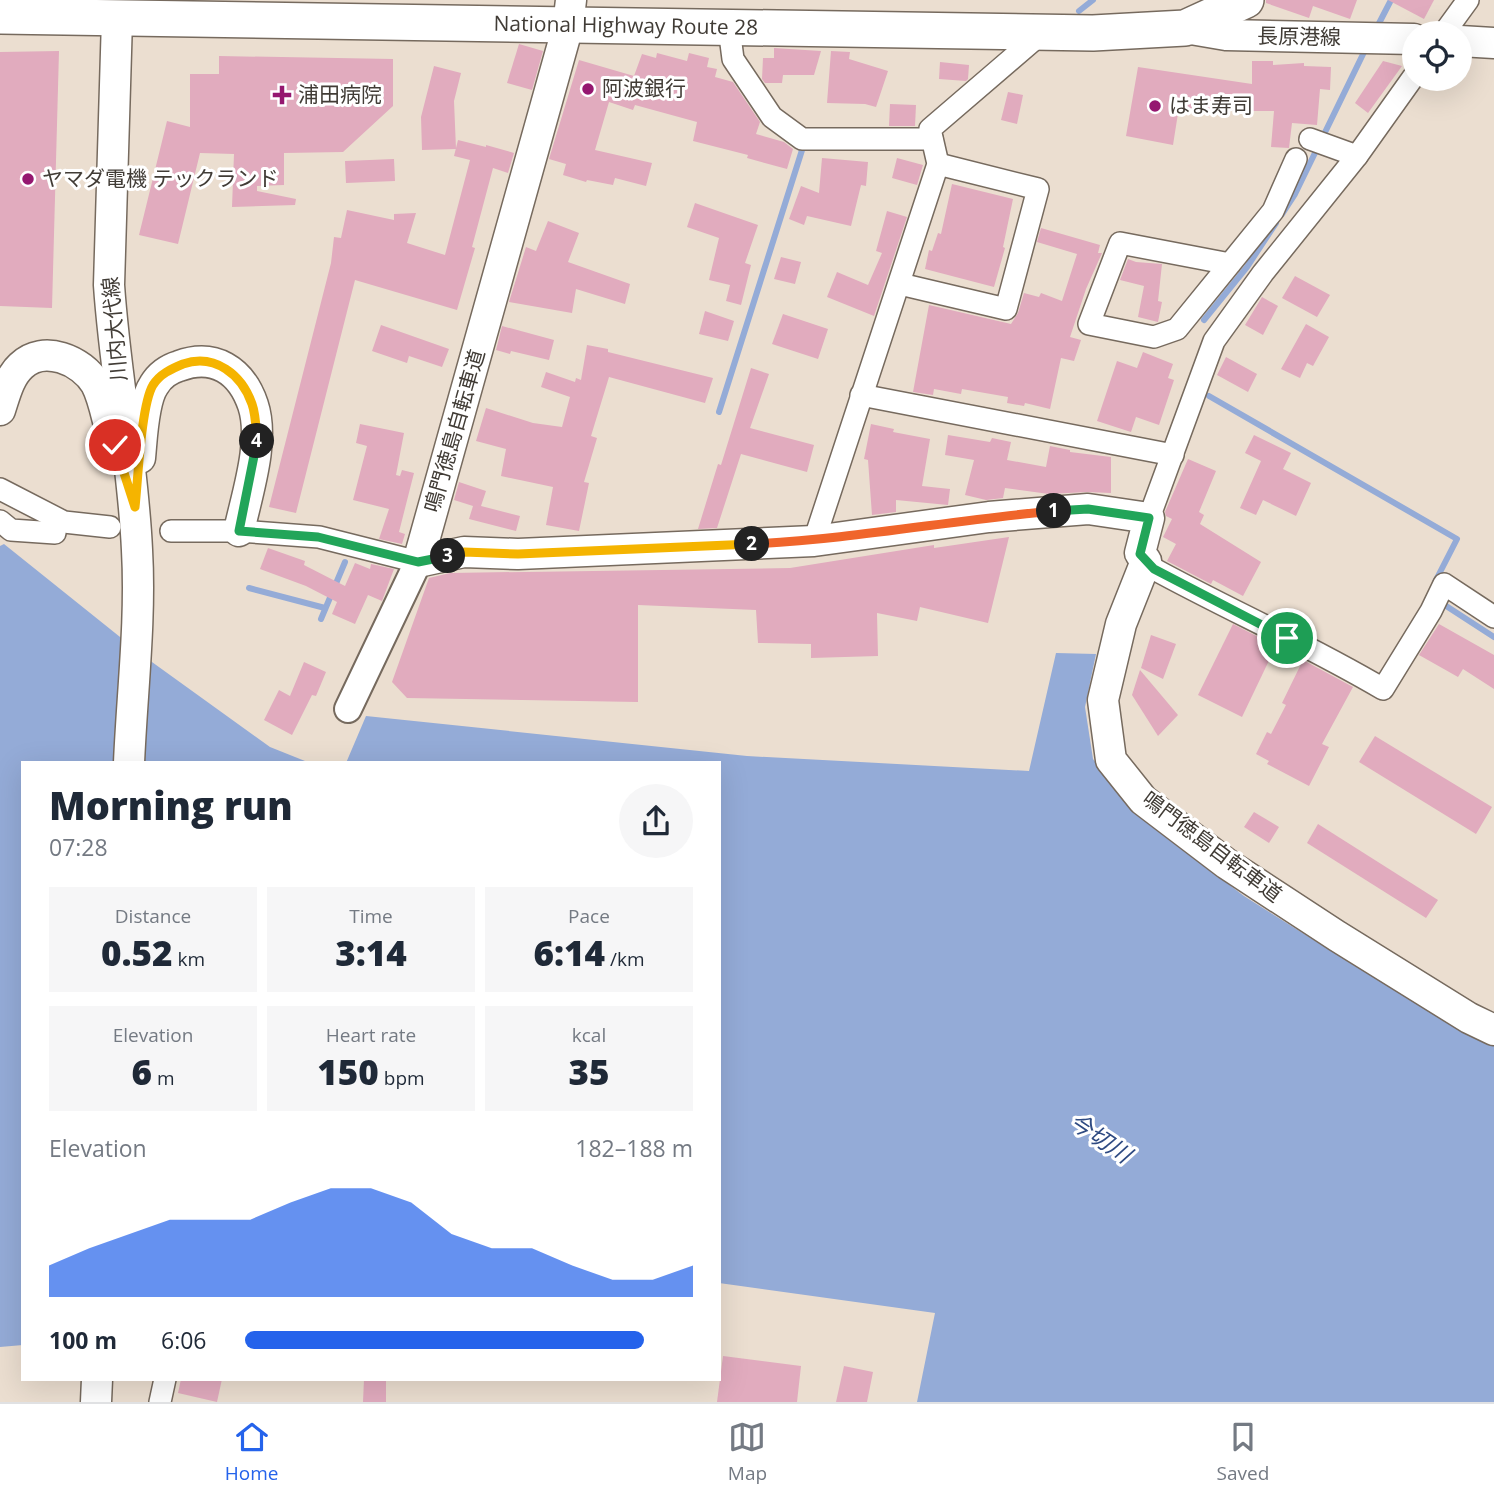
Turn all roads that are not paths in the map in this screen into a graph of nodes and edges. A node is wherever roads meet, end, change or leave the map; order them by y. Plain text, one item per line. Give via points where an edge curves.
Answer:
1 (1246, 0) edge
2 (1468, 0) edge
3 (101, 13) edge
4 (569, 13) edge
5 (0, 16) edge
6 (1453, 21) edge
7 (729, 28) junction
8 (1185, 28) junction
9 (1043, 32) junction
10 (1402, 39) edge
11 (1472, 42) edge
12 (1494, 43) edge
13 (1403, 91) edge
14 (932, 139) junction
15 (1311, 139) dead end
16 (1357, 156) junction
17 (1296, 159) dead end
18 (938, 164) junction
19 (1273, 211) junction
20 (1302, 225) junction
21 (1230, 264) junction
22 (900, 284) junction
23 (861, 395) junction
24 (0, 410) edge
25 (1173, 455) junction
26 (0, 489) edge
27 (135, 507) junction
28 (1149, 518) junction
29 (0, 521) edge
30 (110, 527) dead end
31 (171, 530) dead end
32 (239, 531) junction
33 (55, 533) dead end
34 (814, 541) junction
35 (1146, 561) junction
36 (418, 562) junction
37 (1494, 617) edge
38 (348, 709) dead end
39 (129, 761) edge
40 (1494, 1030) edge
41 (97, 1381) edge
42 (165, 1381) edge
43 (96, 1402) edge
44 (160, 1402) edge

1 - 8 highway, National Highway Route 28
2 - 6 street
3 - 4 highway, National Highway Route 28
3 - 5 highway, National Highway Route 28
3 - 27 main road, 川内大代線 via 109,285
4 - 7 highway, National Highway Route 28
4 - 36 main road, 鳴門徳島自転車道
7 - 9 highway, National Highway Route 28
7 - 14 street via 733,59 772,117 803,139
8 - 9 highway, National Highway Route 28
8 - 10 main road, 長原港線 via 1226,35
9 - 14 street via 930,129
11 - 12 main road
13 - 16 street
14 - 18 street
15 - 16 street
16 - 20 street
17 - 19 street
18 - 22 street
18 - 22 street via 1038,189 1006,309
19 - 20 street
19 - 21 street
20 - 25 street via 1214,341
21 - 21 street via 1177,329 1154,337 1089,324 1120,243
22 - 23 street
23 - 25 street
23 - 34 street
24 - 27 main road via 22,365 59,355 79,366 96,383
25 - 28 street
26 - 30 street via 64,522
27 - 32 main road via 145,412 153,386 168,370 193,361 217,363 239,378 253,406 257,440
27 - 39 main road, 川内大代線 via 136,629
28 - 34 main road via 1088,509 989,517
28 - 35 main road, 鳴門徳島自転車道 via 1140,554
29 - 33 street via 11,530
31 - 32 street
32 - 36 street via 318,537
34 - 36 main road via 518,554 464,552
35 - 37 street via 1383,689 1444,584
35 - 40 main road, 鳴門徳島自転車道 via 1121,624 1103,699 1111,760 1143,800 1227,864
36 - 38 street
41 - 43 main road
42 - 44 street

